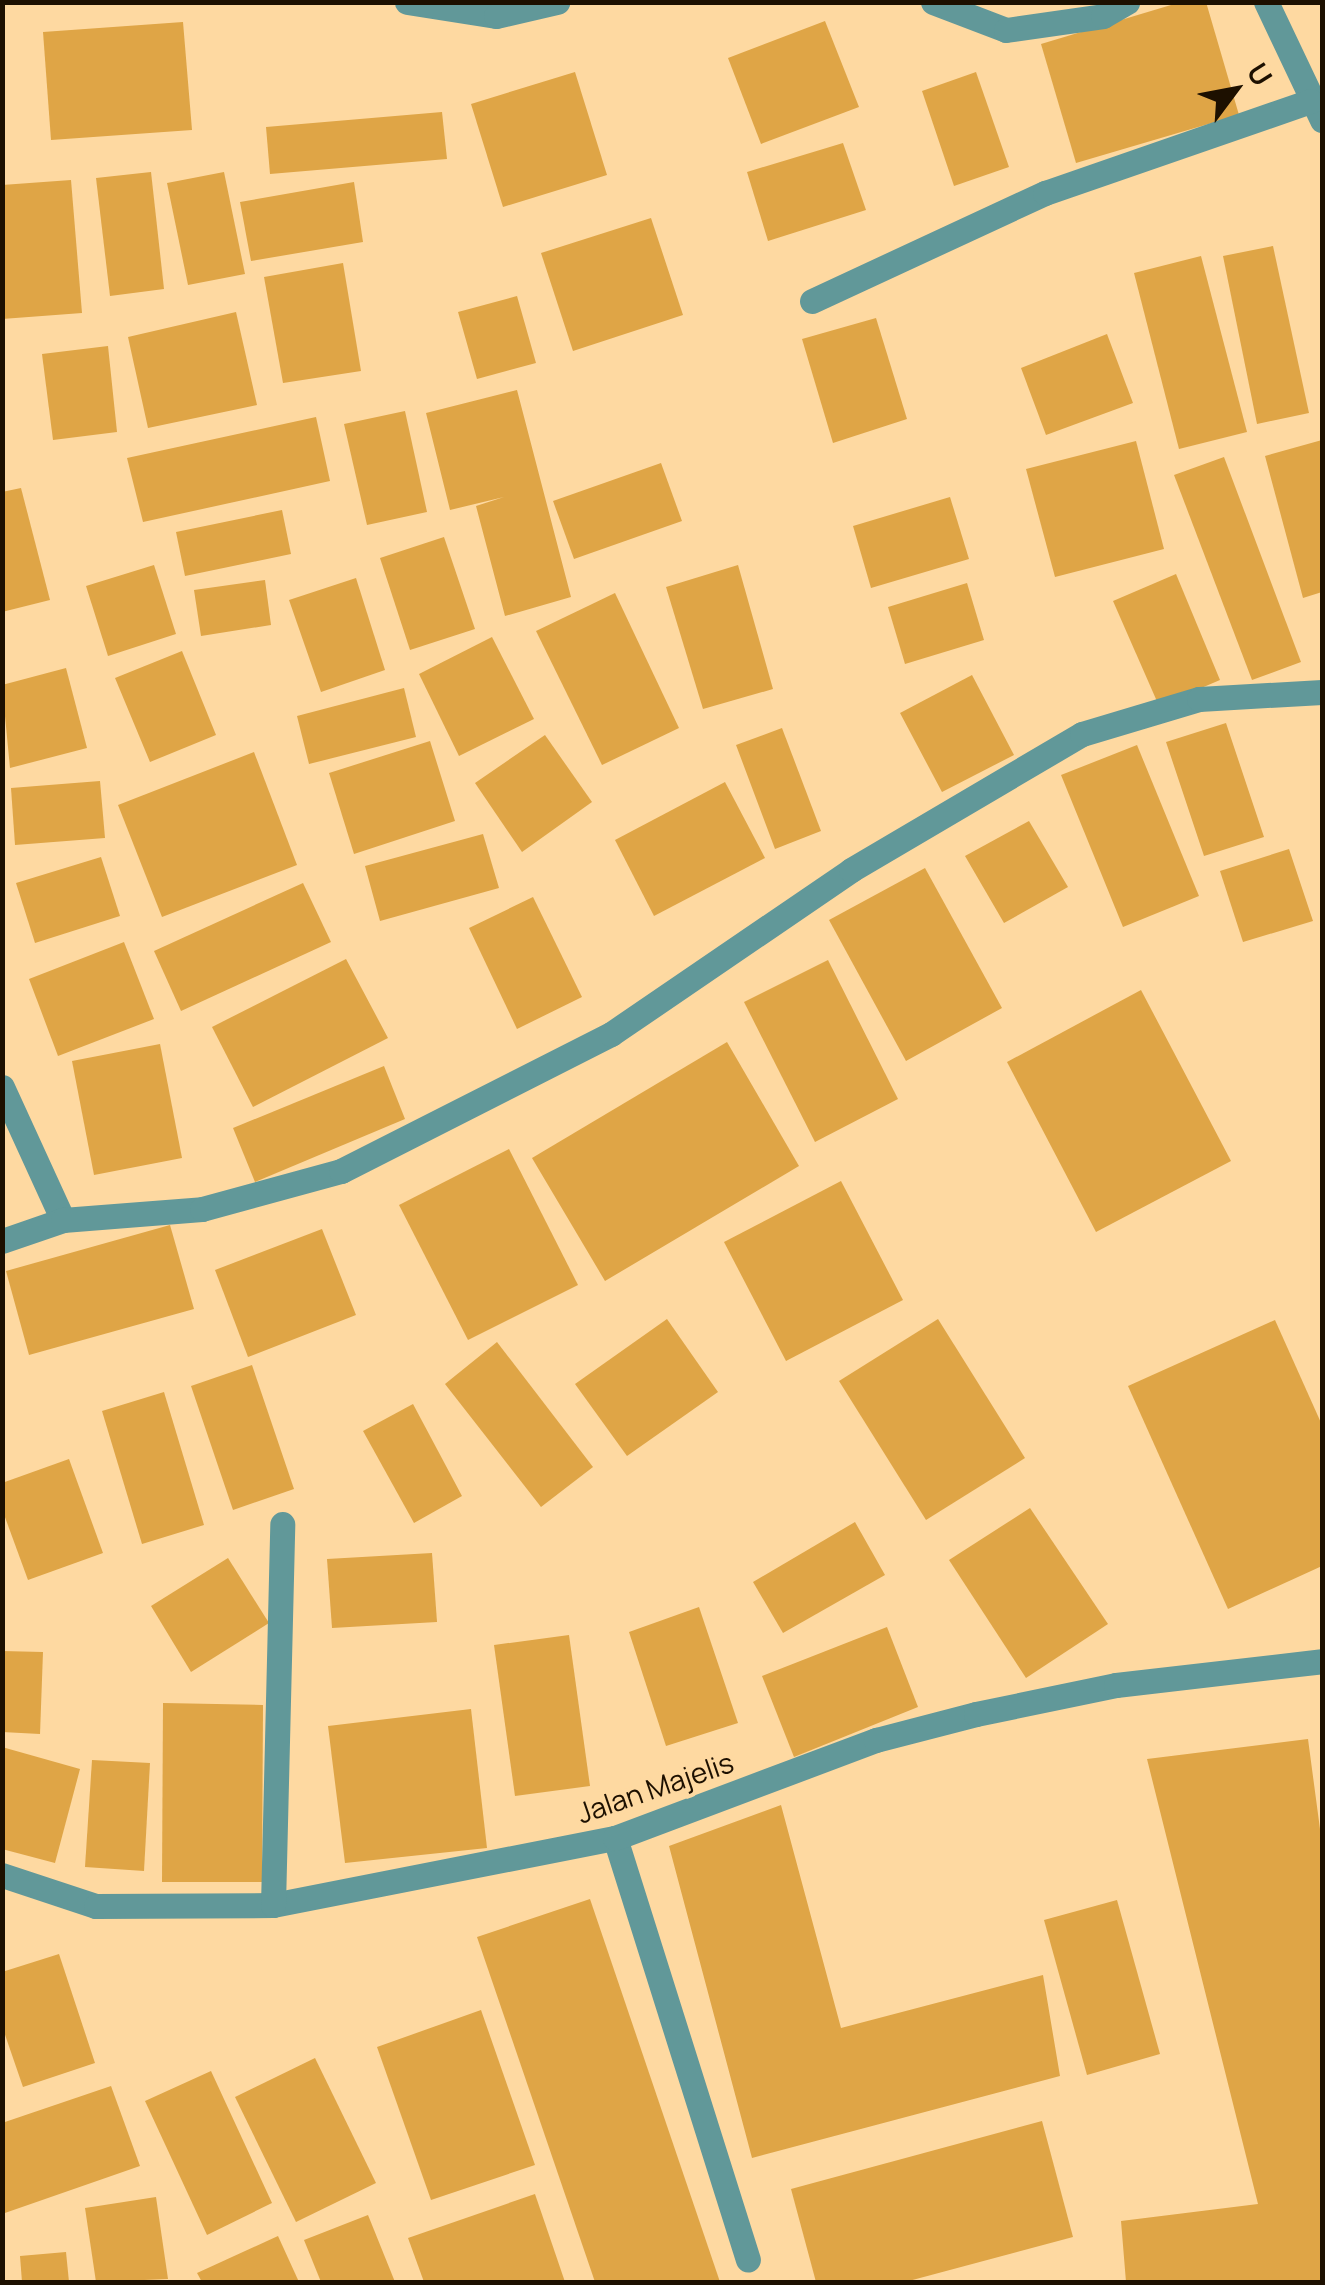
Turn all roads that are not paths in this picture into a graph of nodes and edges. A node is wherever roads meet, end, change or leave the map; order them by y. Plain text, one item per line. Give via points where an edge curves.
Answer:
1 (407, 2) edge
2 (557, 2) edge
3 (934, 2) edge
4 (1127, 2) edge
5 (1266, 2) edge
6 (1316, 111) edge
7 (812, 301) dead end
8 (1322, 692) edge
9 (2, 1087) edge
10 (63, 1220) junction
11 (2, 1241) edge
12 (282, 1524) dead end
13 (1322, 1661) edge
14 (615, 1838) junction
15 (2, 1874) edge
16 (273, 1905) junction
17 (748, 2260) dead end

1 - 2 street via 496,16
3 - 4 street via 1006,30 1104,16
5 - 6 street
6 - 7 street via 1046,193
8 - 10 street via 1199,700 1082,734 852,870 612,1034 341,1171 202,1209
9 - 10 street
10 - 11 street
12 - 16 street
13 - 14 street, Jalan Majelis via 1116,1685 976,1714 876,1740
14 - 16 street, Jalan Majelis
14 - 17 street
15 - 16 street, Jalan Majelis via 96,1906

